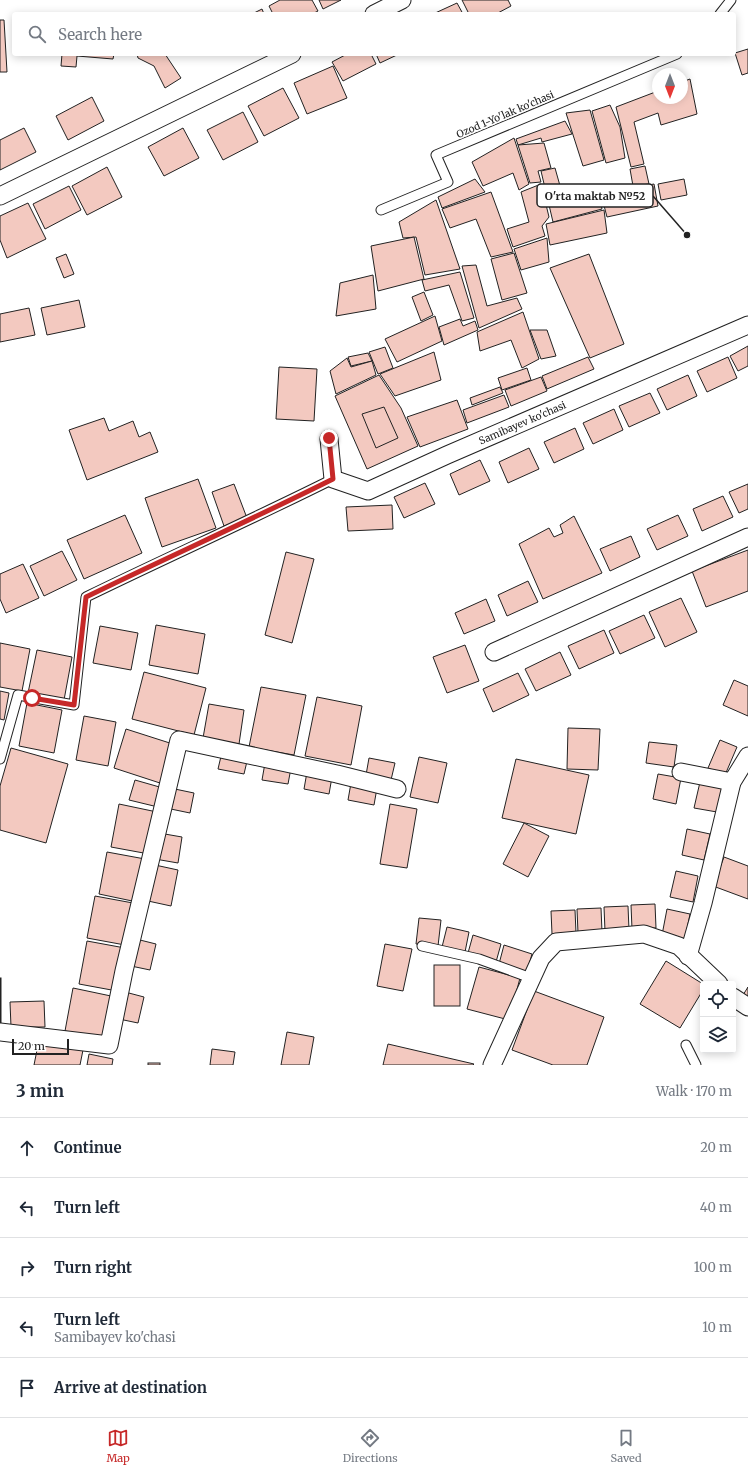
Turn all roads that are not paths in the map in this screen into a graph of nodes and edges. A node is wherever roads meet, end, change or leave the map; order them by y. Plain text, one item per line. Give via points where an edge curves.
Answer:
1 (402, 0) edge
2 (730, 0) edge
3 (378, 12) edge
4 (721, 12) edge
5 (288, 56) edge
6 (672, 56) edge
7 (0, 196) edge
8 (381, 210) dead end
9 (748, 325) edge
10 (329, 438) dead end
11 (333, 479) junction
12 (748, 537) edge
13 (494, 652) dead end
14 (4, 725) edge
15 (748, 756) edge
16 (0, 759) edge
17 (682, 772) dead end
18 (732, 782) junction
19 (397, 789) dead end
20 (422, 946) dead end
21 (688, 956) junction
22 (531, 978) junction
23 (716, 981) edge
24 (736, 998) edge
25 (748, 1007) edge
26 (0, 1032) edge
27 (686, 1045) dead end
28 (492, 1065) edge
29 (696, 1065) edge

1 - 3 street
2 - 4 lane
5 - 7 street
6 - 8 lane, Ozod 1-Yo'lak ko'chasi via 436,155 448,182
9 - 11 street, Samibayev ko'chasi via 368,491
10 - 11 street
11 - 14 lane via 86,597 74,705 18,695
12 - 13 street
14 - 16 lane
15 - 18 street
17 - 18 street
18 - 21 street
19 - 26 street via 179,740 109,1045
20 - 22 lane via 479,959
21 - 22 street via 679,946 644,934 556,942 541,958
21 - 23 street
22 - 28 street
24 - 25 street
27 - 29 lane

